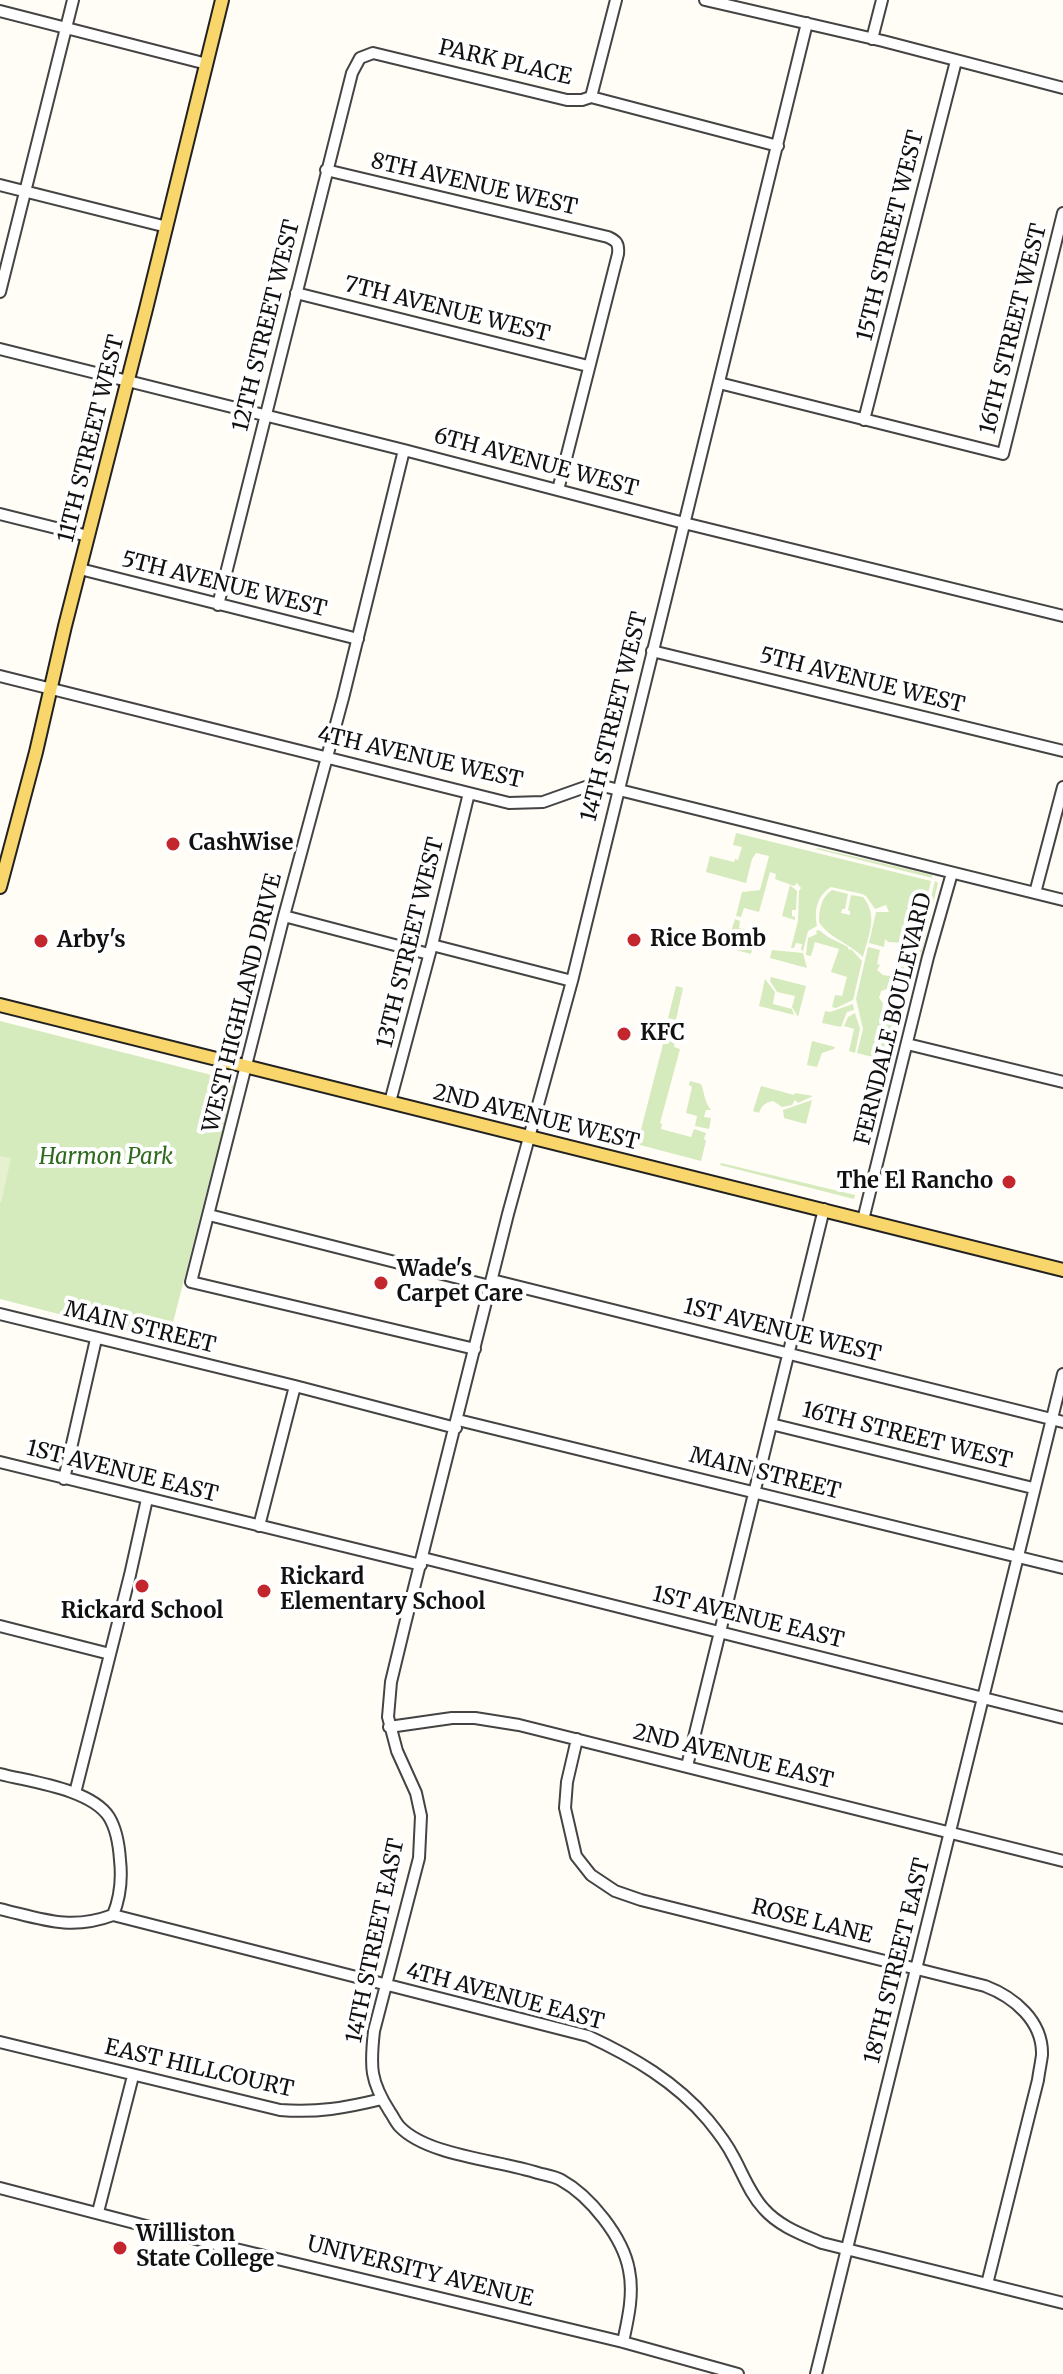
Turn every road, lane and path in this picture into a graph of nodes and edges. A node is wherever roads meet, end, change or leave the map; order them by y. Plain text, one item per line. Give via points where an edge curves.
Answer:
1 (73, 0) edge
2 (222, 0) edge
3 (616, 0) edge
4 (705, 0) edge
5 (882, 0) edge
6 (0, 11) edge
7 (807, 23) junction
8 (66, 28) junction
9 (872, 39) junction
10 (360, 58) joint
11 (956, 61) junction
12 (207, 64) junction
13 (1063, 88) edge
14 (591, 97) junction
15 (778, 146) junction
16 (326, 170) junction
17 (0, 185) edge
18 (25, 191) junction
19 (1063, 213) edge
20 (167, 227) junction
21 (1059, 244) edge
22 (0, 292) edge
23 (296, 293) junction
24 (0, 349) edge
25 (588, 366) junction
26 (127, 381) junction
27 (719, 383) junction
28 (266, 416) junction
29 (864, 420) junction
30 (404, 450) junction
31 (558, 490) junction
32 (0, 514) edge
33 (684, 523) junction
34 (88, 536) junction
35 (80, 569) junction
36 (218, 605) junction
37 (1063, 616) edge
38 (358, 639) junction
39 (652, 651) junction
40 (0, 676) edge
41 (50, 689) junction
42 (1063, 751) edge
43 (328, 757) junction
44 (1063, 787) edge
45 (618, 789) junction
46 (469, 793) junction
47 (5, 841) edge
48 (952, 873) junction
49 (0, 887) edge
50 (1035, 893) junction
51 (1063, 900) edge
52 (284, 916) junction
53 (431, 950) junction
54 (572, 981) junction
55 (0, 1005) edge
56 (907, 1044) junction
57 (247, 1066) junction
58 (1063, 1082) edge
59 (390, 1102) junction
60 (529, 1136) junction
61 (824, 1209) junction
62 (209, 1215) junction
63 (863, 1220) junction
64 (1063, 1270) edge
65 (491, 1283) junction
66 (0, 1314) edge
67 (96, 1339) junction
68 (475, 1349) junction
69 (788, 1353) junction
70 (1063, 1374) edge
71 (295, 1386) junction
72 (1051, 1419) junction
73 (1063, 1422) edge
74 (457, 1424) junction
75 (771, 1424) junction
76 (0, 1462) edge
77 (64, 1479) junction
78 (1033, 1488) junction
79 (754, 1491) junction
80 (147, 1499) junction
81 (259, 1526) junction
82 (1017, 1556) junction
83 (422, 1562) junction
84 (1063, 1568) edge
85 (0, 1626) edge
86 (720, 1632) junction
87 (110, 1654) junction
88 (983, 1698) junction
89 (1063, 1718) edge
90 (389, 1727) junction
91 (577, 1739) junction
92 (687, 1766) junction
93 (0, 1774) edge
94 (75, 1793) junction
95 (950, 1833) junction
96 (1063, 1861) edge
97 (0, 1909) edge
98 (113, 1915) junction
99 (917, 1969) junction
100 (386, 1985) junction
101 (0, 2042) edge
102 (133, 2076) junction
103 (382, 2099) junction
104 (0, 2188) edge
105 (98, 2212) junction
106 (848, 2249) junction
107 (987, 2284) junction
108 (1063, 2303) edge
109 (623, 2342) junction
110 (738, 2374) edge
111 (816, 2374) edge

1 - 8 street
2 - 12 main road, 11TH STREET WEST
3 - 14 street, PARK PLACE
4 - 7 street
5 - 9 street
6 - 8 street
7 - 9 street
7 - 15 street, 14TH STREET WEST
8 - 12 street
8 - 18 street
9 - 11 street
10 - 14 street, PARK PLACE via 373,53 567,100
10 - 16 street, 12TH STREET WEST
11 - 13 street
11 - 29 street, 15TH STREET WEST
12 - 20 main road, 11TH STREET WEST
14 - 15 street
15 - 27 street, 14TH STREET WEST
16 - 23 street, 12TH STREET WEST
16 - 25 street, 8TH AVENUE WEST via 613,239 618,254
17 - 18 street
18 - 20 street
18 - 22 street
19 - 21 street, 16TH STREET WEST
20 - 26 main road, 11TH STREET WEST
21 - 29 street, 16TH STREET WEST via 1003,454
23 - 25 street, 7TH AVENUE WEST
23 - 28 street, 12TH STREET WEST
24 - 26 street, 6TH AVENUE WEST
25 - 31 street
26 - 28 street, 6TH AVENUE WEST
26 - 34 main road, 11TH STREET WEST
27 - 29 street
27 - 33 street, 14TH STREET WEST
28 - 30 street, 6TH AVENUE WEST
28 - 36 street, 12TH STREET WEST
30 - 31 street, 6TH AVENUE WEST
30 - 38 street, WEST HIGHLAND DRIVE
31 - 33 street, 6TH AVENUE WEST
32 - 34 street
33 - 37 street, 6TH AVENUE WEST
33 - 39 street, 14TH STREET WEST
34 - 35 main road, 11TH STREET WEST
35 - 36 street, 5TH AVENUE WEST
35 - 41 main road, 11TH STREET WEST
36 - 38 street, 5TH AVENUE WEST
38 - 43 street, WEST HIGHLAND DRIVE
39 - 42 street, 5TH AVENUE WEST
39 - 45 street, 14TH STREET WEST
40 - 41 street, 4TH AVENUE WEST
41 - 43 street, 4TH AVENUE WEST
41 - 47 main road, 11TH STREET WEST
43 - 46 street, 4TH AVENUE WEST
43 - 52 street, WEST HIGHLAND DRIVE
44 - 50 street
45 - 46 street, 4TH AVENUE WEST via 591,785 523,804
45 - 48 street, 4TH AVENUE WEST
45 - 54 street, 14TH STREET WEST
46 - 53 street, 13TH STREET WEST
47 - 49 main road, 11TH STREET WEST
48 - 50 street, 4TH AVENUE WEST
48 - 56 street, FERNDALE BOULEVARD
50 - 51 street, 4TH AVENUE WEST
52 - 53 street
52 - 57 street, WEST HIGHLAND DRIVE
53 - 54 street
53 - 59 street, 13TH STREET WEST
54 - 60 street, 14TH STREET WEST
55 - 57 main road, 2ND AVENUE WEST
56 - 58 street
56 - 63 street, FERNDALE BOULEVARD
57 - 59 main road, 2ND AVENUE WEST
57 - 62 street, WEST HIGHLAND DRIVE
59 - 60 main road, 2ND AVENUE WEST
60 - 61 main road, 2ND AVENUE WEST
60 - 65 street, 14TH STREET WEST
61 - 63 main road, 2ND AVENUE WEST
61 - 69 street, 16TH STREET WEST
62 - 65 street, 1ST AVENUE WEST
62 - 68 street, WEST HIGHLAND DRIVE via 191,1282
63 - 64 main road, 2ND AVENUE WEST
65 - 68 street, 14TH STREET WEST
65 - 69 street, 1ST AVENUE WEST
66 - 67 street, MAIN STREET
67 - 71 street, MAIN STREET
67 - 77 street
68 - 74 street, 14TH STREET WEST
69 - 72 street, 1ST AVENUE WEST
69 - 75 street, 16TH STREET WEST
70 - 72 street, 18TH STREET EAST
71 - 74 street, MAIN STREET
71 - 81 street
72 - 73 street, 1ST AVENUE WEST
72 - 78 street, 18TH STREET EAST
74 - 79 street, MAIN STREET
74 - 83 street, 14TH STREET EAST
75 - 78 street, 16TH STREET WEST
75 - 79 street, 16TH STREET WEST
76 - 77 street, 1ST AVENUE EAST
77 - 80 street, 1ST AVENUE EAST
78 - 82 street, 18TH STREET EAST
79 - 82 street, MAIN STREET
79 - 86 street, 16TH STREET WEST
80 - 81 street, 1ST AVENUE EAST
80 - 87 street
81 - 83 street, 1ST AVENUE EAST
82 - 84 street, MAIN STREET
82 - 88 street, 18TH STREET EAST
83 - 86 street, 1ST AVENUE EAST
83 - 90 street, 14TH STREET EAST via 391,1682
85 - 87 street
86 - 88 street, 1ST AVENUE EAST
86 - 92 street, 16TH STREET WEST
87 - 94 street
88 - 89 street, 1ST AVENUE EAST
88 - 95 street, 18TH STREET EAST
90 - 91 street, 2ND AVENUE EAST via 475,1718
90 - 100 street, 14TH STREET EAST via 421,1816 419,1858
91 - 92 street, 2ND AVENUE EAST
91 - 99 street, ROSE LANE via 565,1808 576,1856 591,1875 641,1900
92 - 95 street, 2ND AVENUE EAST
93 - 94 street
94 - 98 street via 93,1801 108,1817 118,1841 121,1873
95 - 96 street, 2ND AVENUE EAST
95 - 99 street, 18TH STREET EAST
97 - 98 street, 4TH AVENUE EAST via 69,1924
98 - 100 street, 4TH AVENUE EAST
99 - 106 street, 18TH STREET EAST
99 - 107 street, ROSE LANE via 1002,1992 1035,2024 1042,2052
100 - 103 street, 14TH STREET EAST via 370,2059
100 - 106 street, 4TH AVENUE EAST via 588,2036 629,2055 708,2119 764,2210 790,2230
101 - 102 street, EAST HILLCOURT
102 - 103 street, EAST HILLCOURT via 280,2110 338,2109
102 - 105 street
103 - 109 street via 400,2127 417,2139 560,2180 593,2205 616,2236 629,2270 630,2311
104 - 105 street, UNIVERSITY AVENUE
105 - 109 street, UNIVERSITY AVENUE
106 - 107 street, 4TH AVENUE EAST
106 - 111 street, 18TH STREET EAST
107 - 108 street, 4TH AVENUE EAST
109 - 110 street, UNIVERSITY AVENUE

